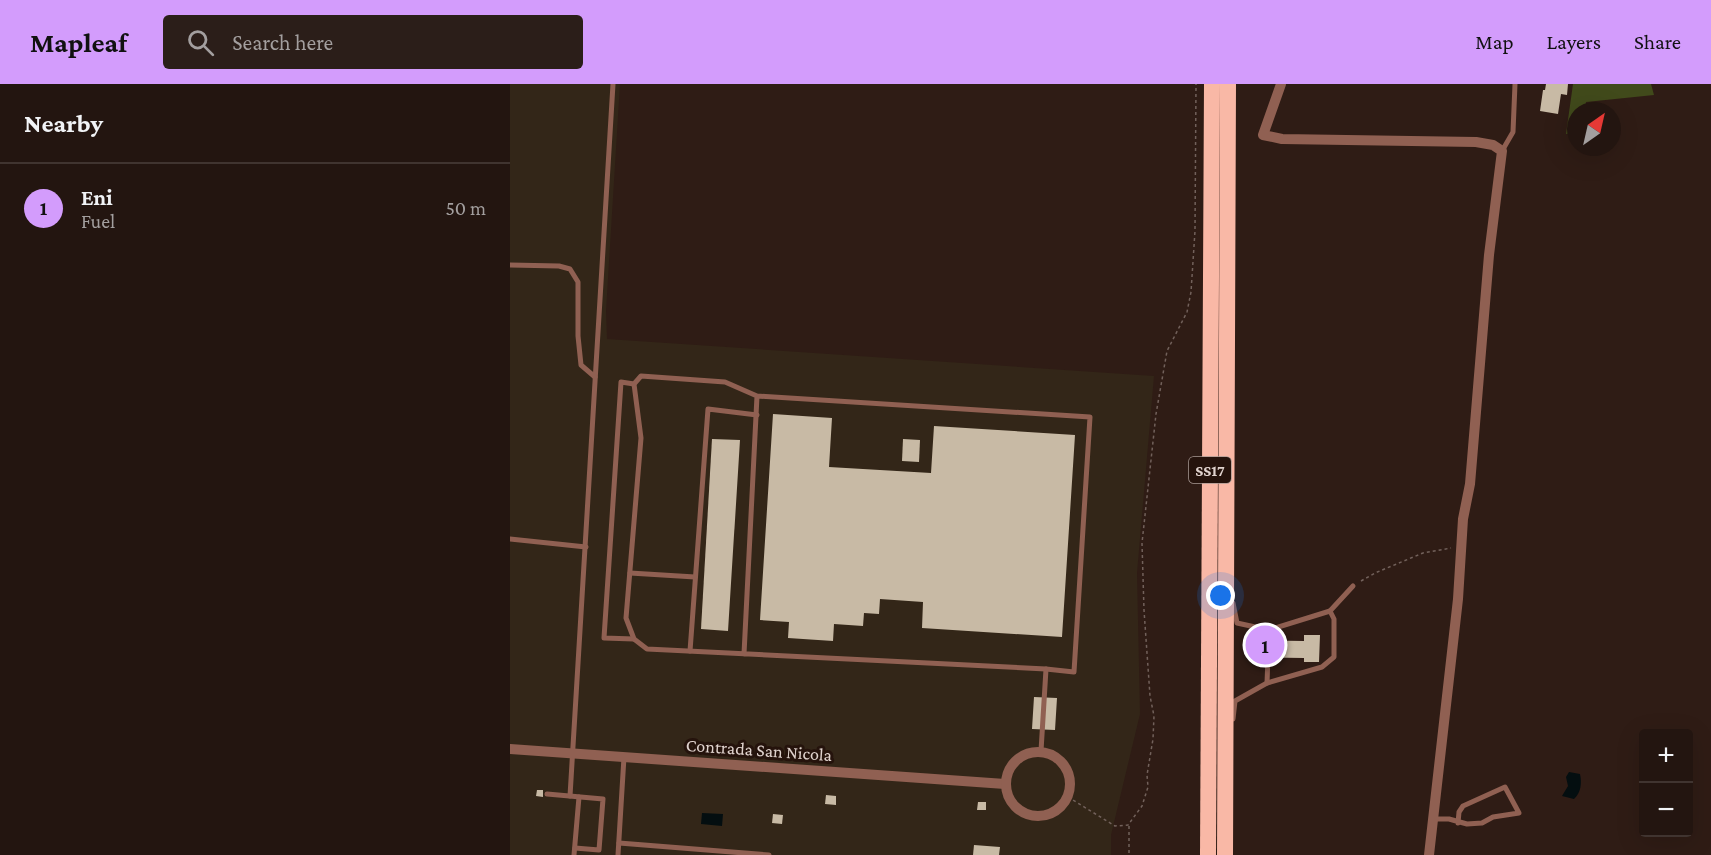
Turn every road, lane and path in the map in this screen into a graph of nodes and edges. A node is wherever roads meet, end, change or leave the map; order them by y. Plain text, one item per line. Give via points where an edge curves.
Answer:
1 (613, 84) edge
2 (1196, 84) edge
3 (1212, 84) edge
4 (1228, 84) edge
5 (1281, 84) edge
6 (1515, 84) edge
7 (1502, 151) junction
8 (510, 265) edge
9 (595, 378) junction
10 (634, 384) junction
11 (758, 396) junction
12 (757, 415) junction
13 (510, 539) edge
14 (586, 546) junction
15 (1461, 547) junction
16 (1226, 558) junction
17 (630, 573) junction
18 (695, 577) junction
19 (1353, 586) joint
20 (1330, 611) junction
21 (1269, 630) junction
22 (634, 639) junction
23 (690, 651) junction
24 (744, 654) junction
25 (1046, 669) junction
26 (1267, 683) junction
27 (510, 750) edge
28 (1041, 751) junction
29 (573, 754) junction
30 (624, 757) junction
31 (1005, 784) junction
32 (1225, 789) junction
33 (548, 794) dead end
34 (570, 796) junction
35 (579, 797) junction
36 (1068, 797) junction
37 (1434, 819) junction
38 (1458, 823) junction
39 (1128, 825) junction
40 (619, 843) junction
41 (575, 852) edge
42 (618, 855) edge
43 (769, 855) edge
44 (1128, 855) edge
45 (1208, 855) edge
46 (1225, 855) edge
47 (1429, 855) edge

1 - 9 lane
2 - 39 path via 1191,292 1187,312 1167,351 1142,543 1154,739 1148,787 1142,806
3 - 45 highway, SS17
4 - 16 highway, SS17
5 - 7 street via 1263,135 1282,139 1476,142
6 - 7 lane via 1514,132
7 - 15 street
8 - 9 lane via 570,269 578,282 581,364
9 - 14 lane
10 - 11 lane via 641,376 725,382
10 - 17 lane via 641,438
10 - 22 lane via 621,382 604,638
11 - 12 lane
11 - 25 lane via 1090,417 1074,672
12 - 18 lane via 708,408
12 - 24 lane
13 - 14 lane
14 - 29 lane
15 - 19 path via 1423,553
15 - 37 street
16 - 21 lane via 1237,623
16 - 32 highway, SS17
17 - 18 lane
17 - 22 lane via 626,618
18 - 23 lane
19 - 20 lane
20 - 21 lane
20 - 26 lane via 1334,619 1334,657 1322,667
21 - 26 lane
22 - 23 lane via 647,649
23 - 24 lane
24 - 25 lane
25 - 28 lane
26 - 32 lane via 1235,701
27 - 29 street, Contrada San Nicola
28 - 31 street via 1019,757 1009,769
28 - 36 street via 1055,756 1066,767 1071,782
29 - 30 street, Contrada San Nicola
29 - 34 lane
30 - 31 street, Contrada San Nicola
30 - 40 lane
31 - 36 street via 1011,803 1036,816 1055,812
32 - 46 highway, SS17
33 - 34 lane
34 - 35 lane
35 - 41 lane
35 - 41 lane via 603,799 599,850
36 - 39 path via 1115,826
37 - 38 lane
37 - 47 street
38 - 38 lane via 1482,823 1519,813 1505,787 1463,806
39 - 44 path
40 - 42 lane
40 - 43 lane

